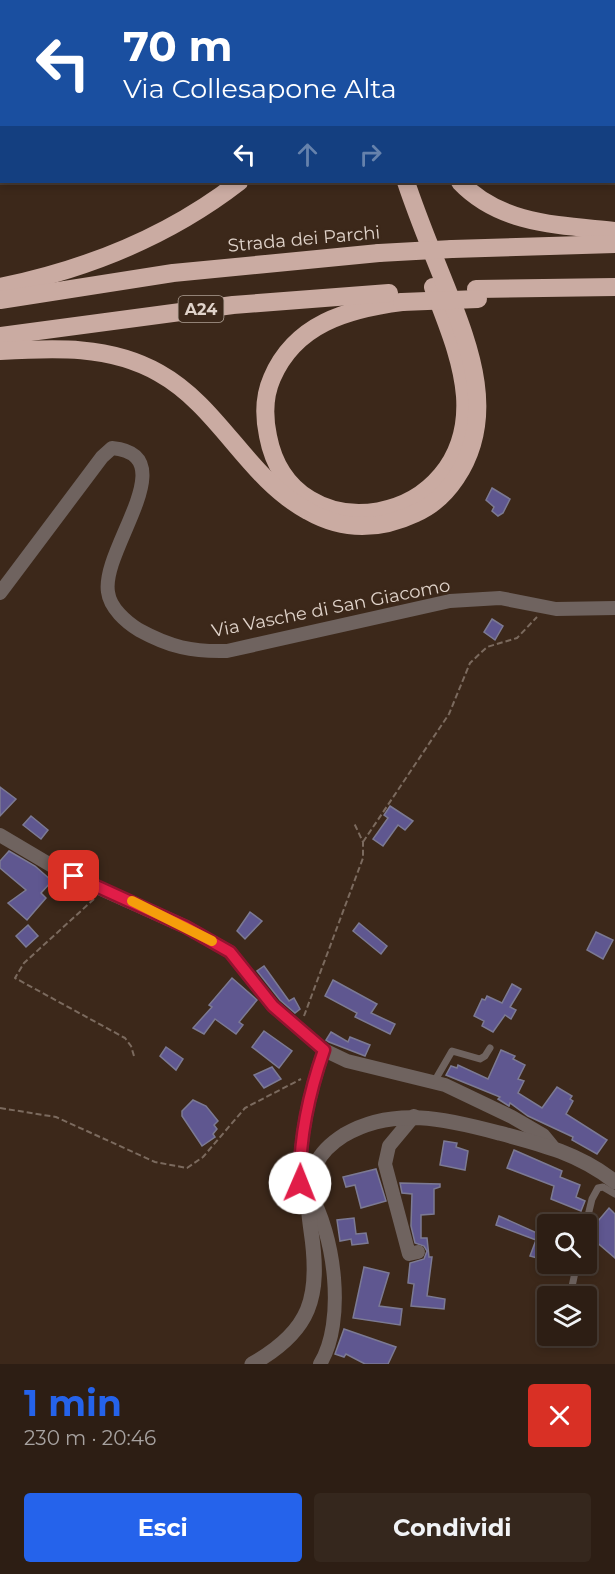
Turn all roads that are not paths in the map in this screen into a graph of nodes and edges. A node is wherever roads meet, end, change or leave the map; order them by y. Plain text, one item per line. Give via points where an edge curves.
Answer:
1 (238, 183) edge
2 (394, 183) edge
3 (406, 183) edge
4 (461, 183) edge
5 (615, 231) edge
6 (615, 244) edge
7 (0, 287) edge
8 (615, 287) edge
9 (402, 297) junction
10 (0, 300) edge
11 (0, 336) edge
12 (0, 351) edge
13 (0, 593) edge
14 (615, 608) edge
15 (0, 835) edge
16 (490, 1048) dead end
17 (324, 1050) junction
18 (435, 1082) junction
19 (414, 1116) junction
20 (552, 1146) junction
21 (615, 1182) edge
22 (308, 1189) junction
23 (615, 1194) edge
24 (588, 1214) edge
25 (418, 1252) dead end
26 (252, 1364) edge
27 (320, 1364) edge

1 - 7 highway via 191,216 121,252
2 - 9 highway via 459,359 465,397 461,438 443,476 411,502 368,513 323,505 304,495 278,466 265,422 270,383 279,361 293,343 315,326 353,310
3 - 12 highway via 468,344 478,396 472,448 461,471 436,501 402,520 387,525 348,526 308,512 268,482 182,388 128,359 69,348
4 - 5 highway via 489,206 509,215 547,224
6 - 10 highway, Strada dei Parchi / A24, bridge via 380,253 172,273
8 - 9 highway, A24 via 542,286
9 - 11 highway, A24 via 233,305
13 - 14 street, Via Vasche di San Giacomo via 112,448 129,450 140,459 144,475 140,495 109,565 108,592 115,609 132,626 160,642 195,652 227,651 450,601 500,598 556,609
15 - 17 street via 42,861 186,927 230,952 273,1006
16 - 18 lane via 480,1059 452,1051
17 - 18 street via 356,1063
17 - 22 street via 302,1136 300,1183
18 - 20 street via 512,1117 543,1135
19 - 20 street via 459,1122
19 - 22 street via 371,1122 337,1140 316,1164
19 - 25 street via 390,1146 385,1164 409,1254
20 - 21 street
22 - 26 street via 313,1280 305,1317 287,1341
22 - 27 street via 332,1261 334,1333
23 - 24 lane via 603,1186 598,1188

